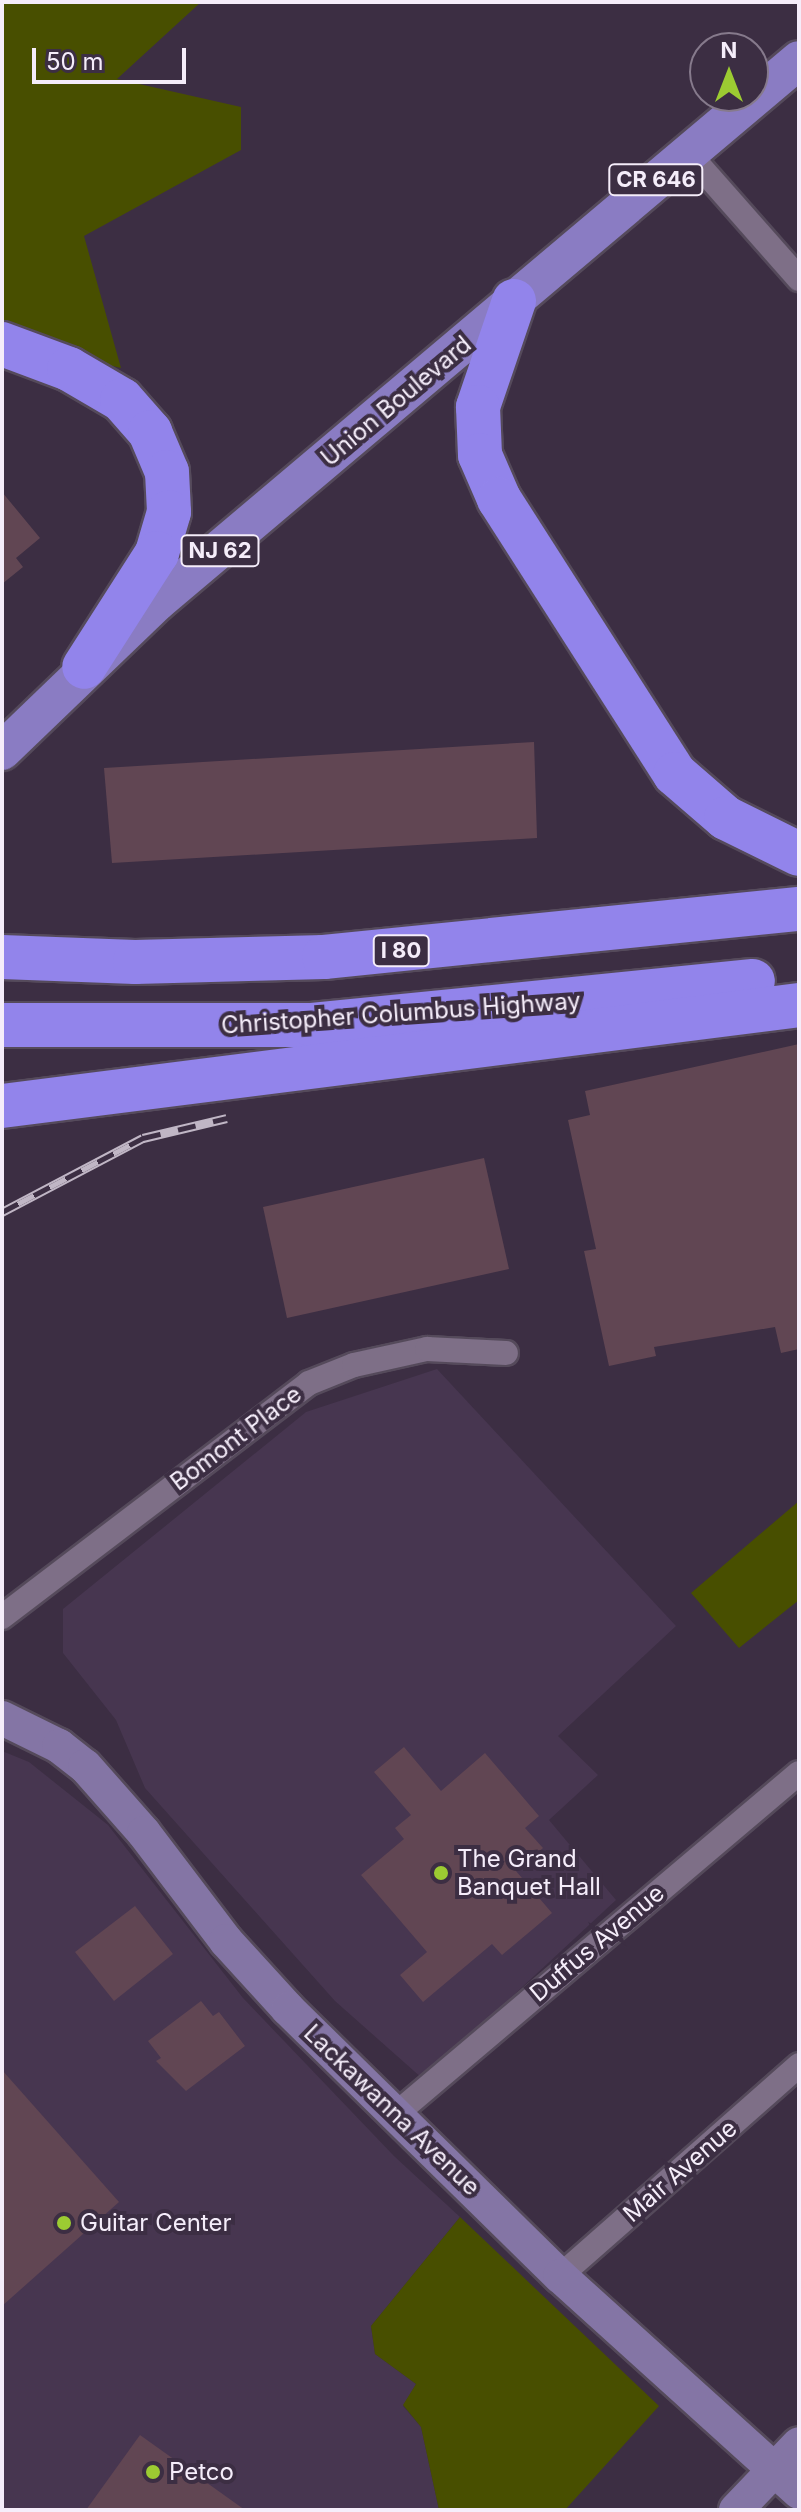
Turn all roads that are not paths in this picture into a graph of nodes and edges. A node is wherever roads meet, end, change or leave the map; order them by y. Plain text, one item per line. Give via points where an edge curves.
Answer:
1 (799, 60) edge
2 (688, 153) junction
3 (799, 279) edge
4 (514, 301) junction
5 (2, 344) edge
6 (84, 667) junction
7 (2, 751) edge
8 (799, 854) edge
9 (799, 909) edge
10 (2, 957) edge
11 (799, 976) edge
12 (799, 1005) edge
13 (2, 1025) edge
14 (2, 1106) edge
15 (506, 1353) dead end
16 (2, 1617) edge
17 (2, 1718) edge
18 (799, 1773) edge
19 (799, 2065) edge
20 (396, 2114) junction
21 (560, 2276) junction
22 (799, 2444) edge
23 (773, 2470) junction
24 (799, 2492) edge
25 (736, 2510) edge

1 - 2 main road, Union Boulevard / CR 646
2 - 3 street
2 - 4 main road, Union Boulevard / CR 646
4 - 6 main road, Union Boulevard / NJ 62
4 - 8 highway via 478,407 480,455 499,499 675,774 726,818
5 - 6 highway via 69,369 122,400 150,432 167,472 169,512 157,553
6 - 7 main road, Union Boulevard / NJ 62
9 - 10 highway, I 80 via 324,957 135,962
11 - 13 highway, Christopher Columbus Highway via 312,1025
12 - 14 highway
15 - 16 street, Bomont Place via 427,1349 354,1365 309,1383
17 - 20 street, Lackawanna Avenue via 59,1746 85,1766 226,1941
18 - 20 street, Duffus Avenue
19 - 21 street, Mair Avenue
20 - 21 street, Lackawanna Avenue
21 - 23 street, Lackawanna Avenue
22 - 23 street
23 - 24 street, Lackawanna Avenue
23 - 25 street

